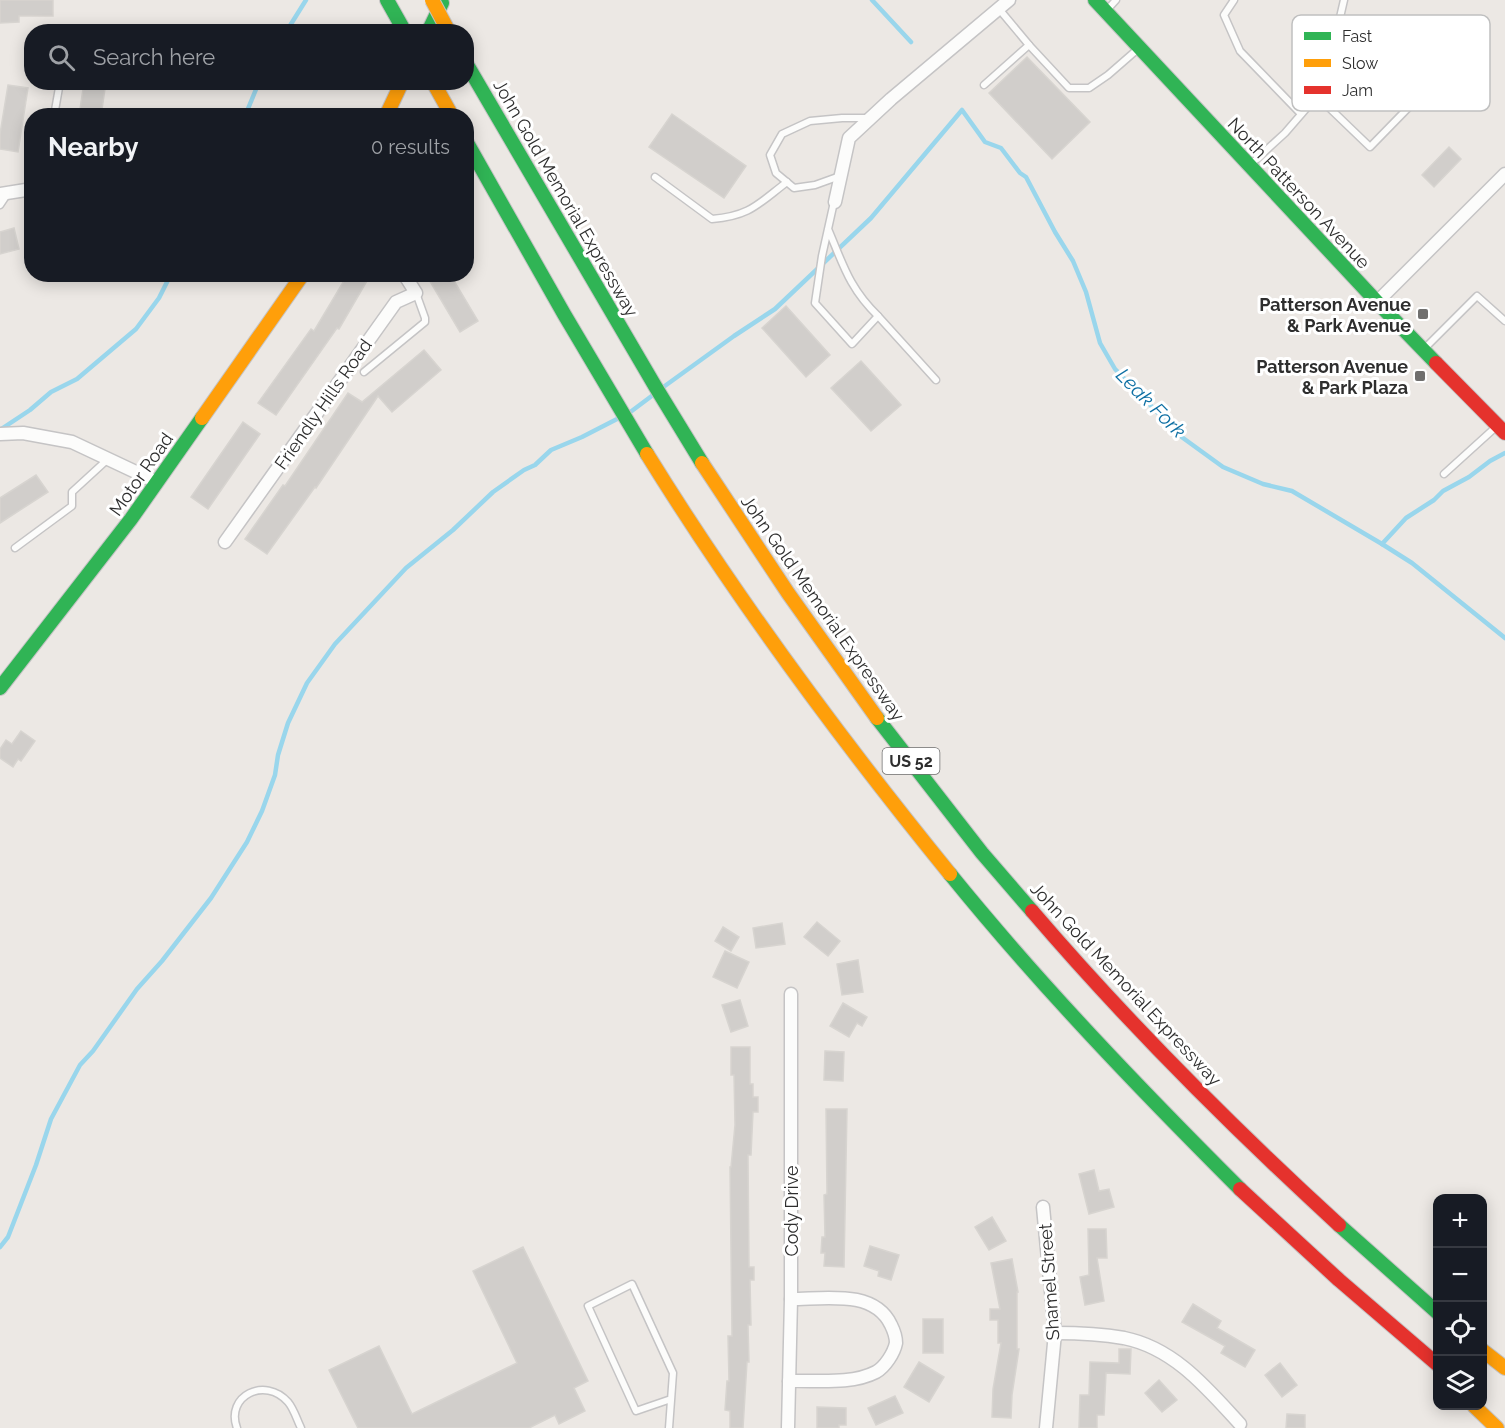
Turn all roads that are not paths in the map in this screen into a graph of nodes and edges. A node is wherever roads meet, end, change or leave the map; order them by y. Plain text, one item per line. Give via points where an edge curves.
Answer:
1 (387, 0) edge
2 (432, 0) edge
3 (443, 0) edge
4 (1008, 0) edge
5 (1095, 0) edge
6 (1116, 0) edge
7 (1234, 0) edge
8 (1344, 0) edge
9 (998, 9) junction
10 (1106, 11) junction
11 (1341, 15) edge
12 (400, 24) edge
13 (432, 24) edge
14 (445, 24) edge
15 (1029, 45) junction
16 (1140, 48) junction
17 (474, 77) edge
18 (984, 85) dead end
19 (59, 90) edge
20 (398, 90) edge
21 (438, 90) edge
22 (1292, 105) edge
23 (55, 108) edge
24 (390, 108) edge
25 (448, 108) edge
26 (1298, 111) edge
27 (1304, 111) edge
28 (1333, 111) edge
29 (1405, 111) edge
30 (1301, 114) junction
31 (870, 118) junction
32 (474, 153) edge
33 (1250, 165) junction
34 (1505, 174) edge
35 (840, 176) junction
36 (655, 177) dead end
37 (787, 182) junction
38 (24, 190) edge
39 (4, 194) edge
40 (835, 202) joint
41 (0, 205) edge
42 (828, 229) junction
43 (297, 282) edge
44 (409, 282) edge
45 (416, 292) junction
46 (1377, 302) junction
47 (878, 316) junction
48 (1505, 321) edge
49 (1424, 350) junction
50 (364, 372) dead end
51 (936, 380) dead end
52 (1501, 429) edge
53 (0, 434) edge
54 (108, 459) junction
55 (1444, 474) dead end
56 (157, 482) junction
57 (225, 542) dead end
58 (15, 548) dead end
59 (0, 688) edge
60 (791, 994) dead end
61 (1043, 1207) dead end
62 (791, 1299) junction
63 (1433, 1309) edge
64 (1055, 1333) junction
65 (1410, 1342) junction
66 (1487, 1343) edge
67 (1505, 1353) edge
68 (1487, 1354) edge
69 (1433, 1362) edge
70 (1433, 1366) edge
71 (1505, 1368) edge
72 (789, 1381) junction
73 (671, 1399) junction
74 (1487, 1406) edge
75 (1478, 1410) edge
76 (1505, 1420) edge
77 (1240, 1424) dead end
78 (237, 1428) edge
79 (302, 1428) edge
80 (669, 1428) edge
81 (788, 1428) edge
82 (1046, 1428) edge
83 (1497, 1428) edge

1 - 12 main road
2 - 14 main road, bridge
3 - 13 main road
4 - 9 street
5 - 10 main road, North Patterson Avenue
6 - 10 lane
7 - 22 lane via 1224,15 1240,51
8 - 11 lane
9 - 15 lane
9 - 31 street
10 - 16 main road, North Patterson Avenue
15 - 16 lane via 1069,88 1089,88
15 - 18 lane
16 - 33 main road, North Patterson Avenue
17 - 63 main road, John Gold Memorial Expressway / US 52 via 687,440 851,683 941,802 1038,919 1140,1031 1249,1141
19 - 23 lane
20 - 24 main road
21 - 25 main road
26 - 30 lane
27 - 30 lane
28 - 29 lane via 1370,147
30 - 33 lane
31 - 35 street via 849,138
31 - 37 lane via 810,121 782,135 770,155 776,173
32 - 65 main road, US 52 via 665,482 737,593 900,815 1083,1028 1185,1135 1293,1239
33 - 46 main road, North Patterson Avenue
34 - 46 street
35 - 37 lane via 794,188
35 - 40 street
36 - 37 lane via 712,219 749,211
38 - 39 street
39 - 41 lane
40 - 42 lane
42 - 47 lane via 849,281
42 - 47 lane via 815,303 852,344
43 - 56 main road, Motor Road
44 - 45 street
45 - 50 lane via 425,322
45 - 57 street, Friendly Hills Road via 396,302
46 - 49 main road, North Patterson Avenue
47 - 51 lane
48 - 49 lane via 1477,296
49 - 52 main road, North Patterson Avenue
52 - 55 lane
53 - 54 street via 23,433 72,442
54 - 56 street
54 - 58 lane via 72,492 72,506
56 - 59 main road, Motor Road
60 - 62 street, Cody Drive
61 - 64 street, Shamel Street
62 - 72 street, Cody Drive
62 - 72 street via 844,1299 874,1305 888,1320 896,1344 877,1372 847,1379
64 - 77 street via 1094,1334 1144,1344 1168,1356 1203,1384
64 - 82 street, Shamel Street
65 - 69 main road, US 52
65 - 70 main road
66 - 67 main road
68 - 71 main road
72 - 81 street, Cody Drive
73 - 73 lane via 673,1373 632,1284 588,1306 636,1411
73 - 80 lane
74 - 76 main road
75 - 83 main road
78 - 79 lane via 235,1417 240,1403 258,1389 289,1403

